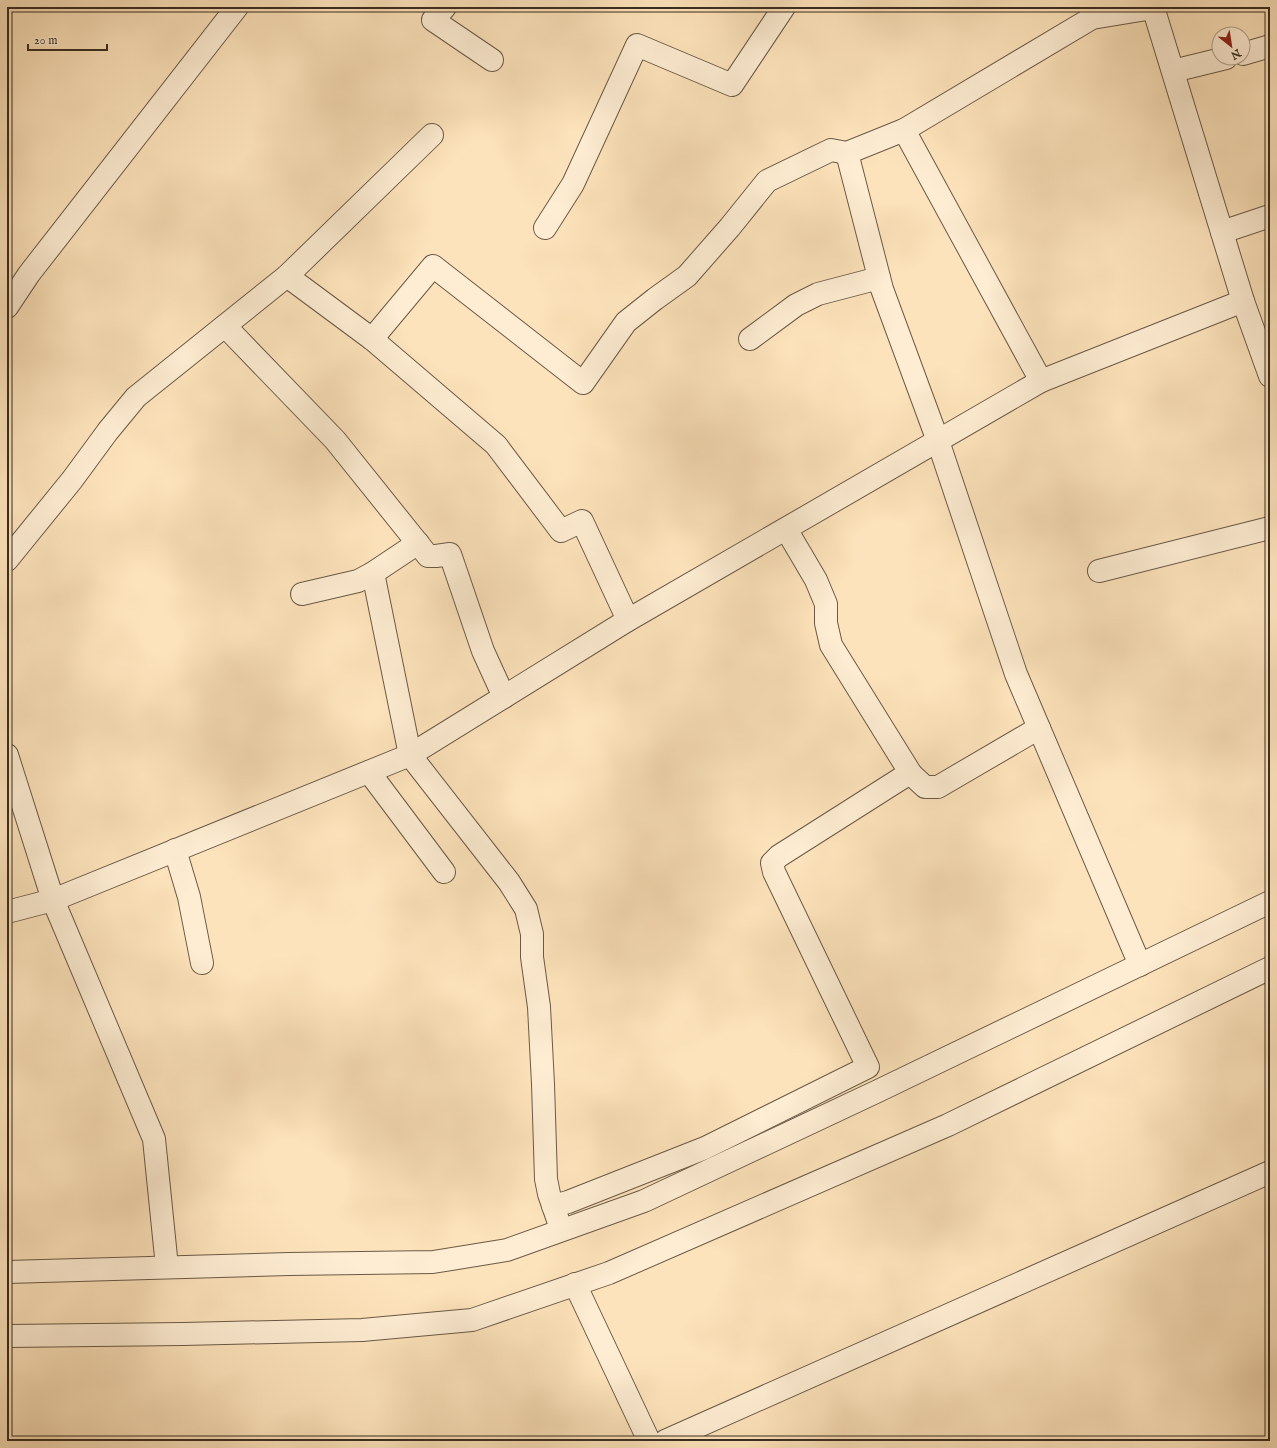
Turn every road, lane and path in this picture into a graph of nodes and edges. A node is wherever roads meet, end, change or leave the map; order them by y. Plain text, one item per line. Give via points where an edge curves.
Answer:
1 (446, 7) edge
2 (784, 7) edge
3 (1153, 8) edge
4 (233, 9) edge
5 (1088, 12) edge
6 (1270, 46) edge
7 (1251, 52) edge
8 (492, 60) dead end
9 (1211, 62) edge
10 (1173, 71) junction
11 (904, 130) junction
12 (432, 135) dead end
13 (848, 153) junction
14 (1270, 216) edge
15 (545, 228) dead end
16 (1222, 232) junction
17 (287, 276) junction
18 (879, 278) junction
19 (1243, 301) junction
20 (7, 307) edge
21 (225, 326) junction
22 (372, 339) junction
23 (750, 339) dead end
24 (1270, 376) edge
25 (1041, 381) junction
26 (938, 441) junction
27 (1270, 528) edge
28 (786, 529) junction
29 (418, 543) junction
30 (7, 560) edge
31 (1099, 571) dead end
32 (373, 573) junction
33 (302, 594) dead end
34 (628, 620) junction
35 (504, 697) junction
36 (1039, 728) junction
37 (7, 755) edge
38 (410, 755) junction
39 (369, 772) junction
40 (911, 774) junction
41 (175, 850) junction
42 (444, 872) dead end
43 (53, 900) junction
44 (1270, 902) edge
45 (7, 912) edge
46 (202, 963) dead end
47 (1140, 965) junction
48 (1270, 968) edge
49 (1270, 1172) edge
50 (553, 1206) junction
51 (562, 1230) junction
52 (167, 1267) junction
53 (7, 1272) edge
54 (575, 1284) junction
55 (7, 1336) edge
56 (649, 1441) edge
57 (665, 1441) edge

1 - 8 street via 433,20
2 - 15 street via 732,85 637,45 573,184
3 - 5 street
3 - 10 street
4 - 20 street via 29,274
5 - 11 street
6 - 7 street
9 - 10 street
10 - 16 street
11 - 13 street
11 - 25 street
12 - 17 street
13 - 18 street
13 - 22 street via 832,150 767,181 687,276 626,322 583,383 433,266
14 - 16 street
16 - 19 street
17 - 21 street
17 - 22 street
18 - 23 street via 818,294 796,305
18 - 26 street
19 - 24 street
19 - 25 street
21 - 29 street via 334,440
21 - 30 street via 136,397
22 - 34 street via 496,445 561,531 582,521
25 - 26 street
26 - 28 street
26 - 36 street via 1016,674
27 - 31 street
28 - 34 street
28 - 40 street via 816,580 826,604 826,623 831,645
29 - 32 street
29 - 35 street via 428,556 450,554 483,651
32 - 33 street via 358,580
32 - 38 street
34 - 35 street
35 - 38 street
36 - 40 street via 938,787 925,787
36 - 47 street
37 - 43 street
38 - 39 street
38 - 50 street via 509,882 526,909 532,934 532,957 539,1007 546,1179
39 - 41 street
39 - 42 street
40 - 50 street via 772,862 777,879 868,1067 705,1148
41 - 43 street
41 - 46 street via 189,897
43 - 45 street
43 - 52 street via 154,1140
44 - 47 street
47 - 51 street via 644,1201
48 - 54 street via 948,1125 609,1273
49 - 57 street
50 - 51 street
51 - 52 street via 507,1250 433,1262
52 - 53 street
54 - 55 street via 472,1320 362,1330
54 - 56 street

